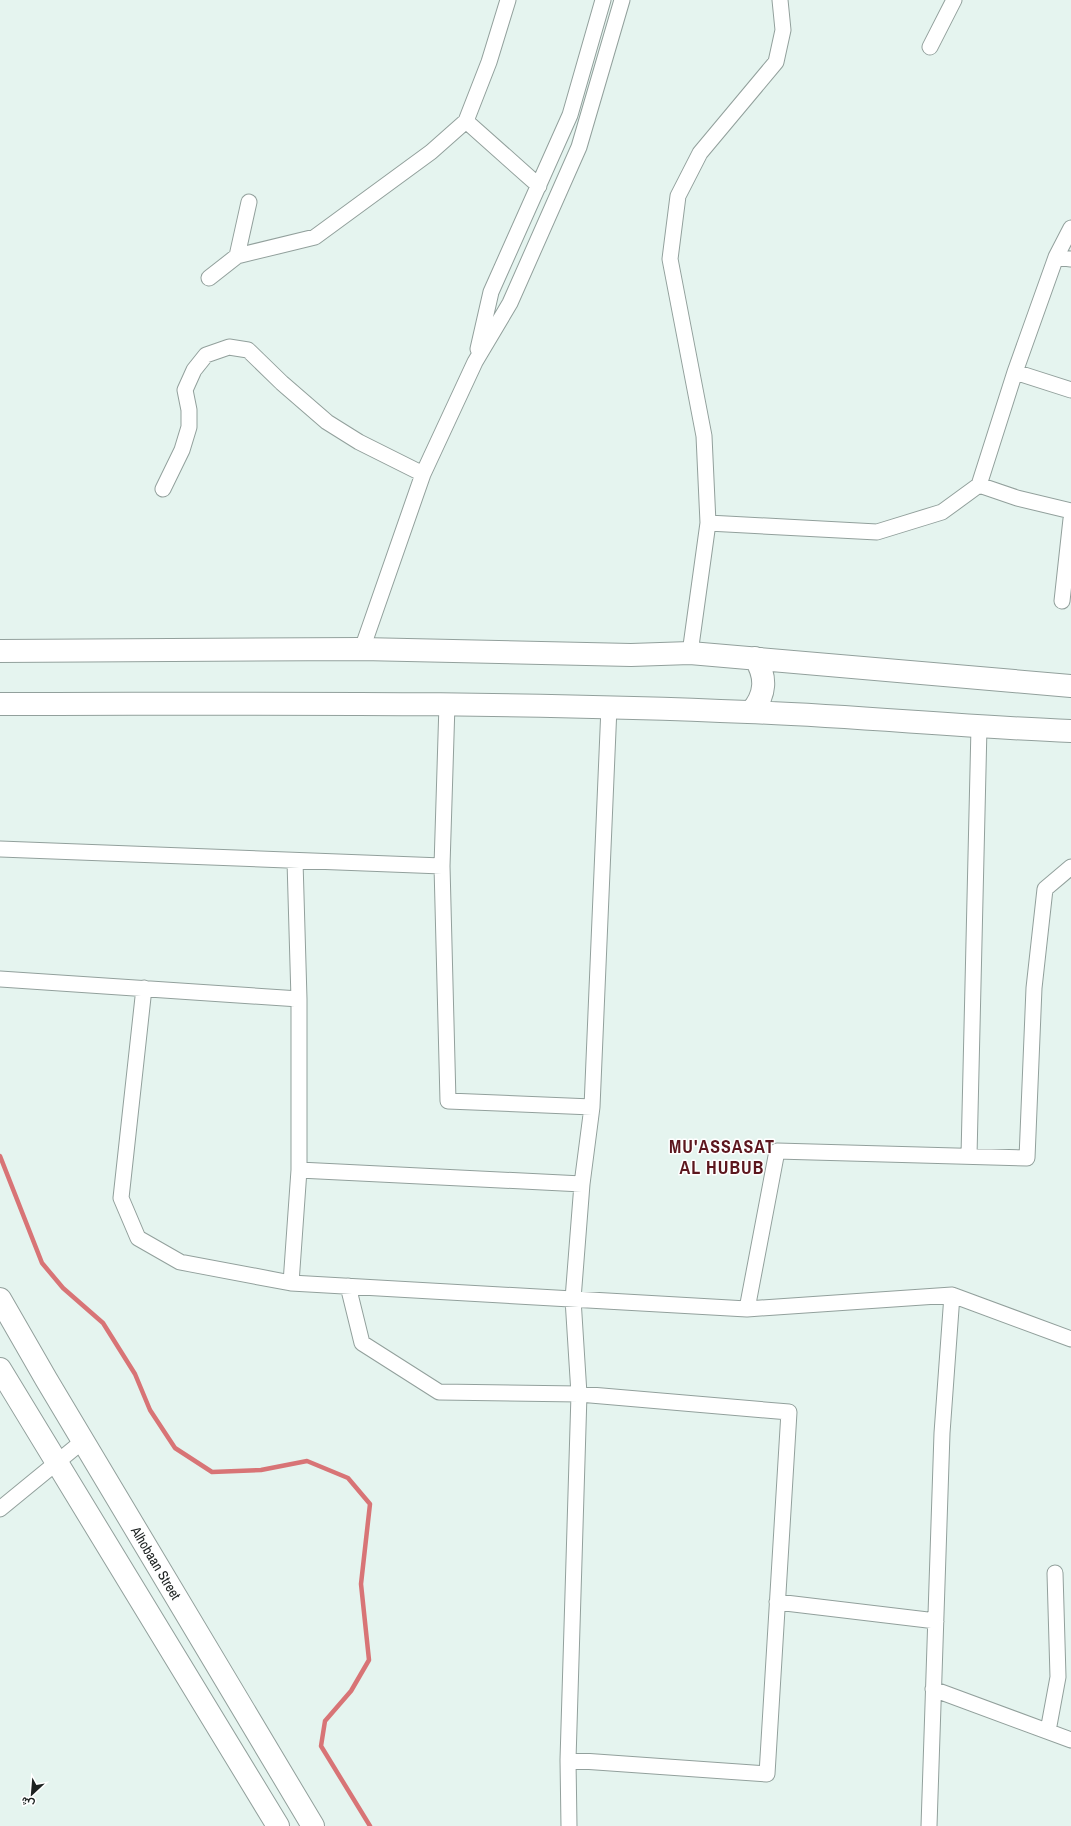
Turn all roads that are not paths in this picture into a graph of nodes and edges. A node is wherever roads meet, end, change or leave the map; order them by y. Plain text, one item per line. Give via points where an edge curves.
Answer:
1 (508, 0) edge
2 (603, 0) edge
3 (622, 0) edge
4 (780, 0) edge
5 (954, 0) edge
6 (930, 47) dead end
7 (466, 121) junction
8 (539, 186) junction
9 (249, 202) dead end
10 (1071, 228) edge
11 (237, 256) junction
12 (1056, 257) junction
13 (1071, 259) edge
14 (209, 278) dead end
15 (475, 362) junction
16 (1015, 372) junction
17 (1071, 390) edge
18 (423, 474) junction
19 (979, 485) junction
20 (163, 488) dead end
21 (1071, 511) edge
22 (1071, 519) edge
23 (708, 523) junction
24 (1062, 601) dead end
25 (362, 649) junction
26 (0, 651) edge
27 (690, 654) junction
28 (755, 658) junction
29 (1071, 686) edge
30 (0, 704) edge
31 (447, 704) junction
32 (609, 707) junction
33 (751, 712) junction
34 (979, 727) junction
35 (1071, 731) edge
36 (0, 849) edge
37 (295, 861) junction
38 (442, 866) junction
39 (1071, 867) edge
40 (0, 979) edge
41 (144, 988) junction
42 (298, 999) junction
43 (592, 1107) junction
44 (969, 1156) junction
45 (299, 1170) junction
46 (582, 1184) junction
47 (291, 1283) junction
48 (348, 1286) junction
49 (952, 1296) junction
50 (0, 1299) edge
51 (573, 1299) junction
52 (747, 1309) junction
53 (1071, 1339) edge
54 (0, 1369) edge
55 (579, 1394) junction
56 (83, 1441) junction
57 (58, 1462) junction
58 (0, 1509) edge
59 (1055, 1573) dead end
60 (777, 1602) junction
61 (936, 1621) junction
62 (933, 1689) junction
63 (1048, 1731) junction
64 (1071, 1740) edge
65 (568, 1760) junction
66 (278, 1826) edge
67 (313, 1826) edge
68 (569, 1826) edge
69 (929, 1826) edge

1 - 7 street via 489,62
2 - 8 street via 570,115
3 - 15 street via 579,147 510,303
4 - 23 street via 783,30 776,62 700,153 678,196 670,259 704,436
5 - 6 street
7 - 8 street
7 - 11 street via 431,152 315,237
8 - 15 street via 491,292
9 - 11 street
10 - 12 street
11 - 14 street
12 - 13 street
12 - 16 street
15 - 18 street
16 - 17 street
16 - 19 street
18 - 20 street via 358,442 327,422 248,350 229,347 206,355 194,370 185,390 189,427 182,450
18 - 25 street
19 - 21 street via 1017,498
19 - 23 street via 942,512 877,532
22 - 24 street
23 - 27 street
25 - 26 main road
25 - 27 main road
27 - 28 main road
28 - 29 main road
28 - 33 main road via 762,671 764,686 760,700
30 - 31 main road
31 - 32 main road
31 - 38 street
32 - 33 main road
32 - 43 street
33 - 34 main road
34 - 35 main road
34 - 44 street
36 - 37 street
37 - 38 street
37 - 42 street
38 - 43 street via 448,1100
39 - 44 street via 1045,889 1034,988 1027,1158
40 - 41 street
41 - 42 street
41 - 47 street via 121,1198 138,1238 180,1262
42 - 45 street
43 - 46 street
44 - 52 street via 777,1151
45 - 46 street
45 - 47 street
46 - 51 street
47 - 48 street
48 - 51 street
48 - 55 street via 362,1343 439,1392
49 - 52 street
49 - 53 street
49 - 61 street via 942,1433
50 - 56 main road, Alhobaan Street
51 - 52 street
51 - 55 street
54 - 57 main road
55 - 60 street via 789,1412
55 - 65 street
56 - 57 street
56 - 67 main road, Alhobaan Street
57 - 58 street
57 - 66 main road
59 - 63 street via 1058,1677
60 - 61 street
60 - 65 street via 767,1774
61 - 62 street
62 - 63 street
62 - 69 street
63 - 64 street
65 - 68 street

